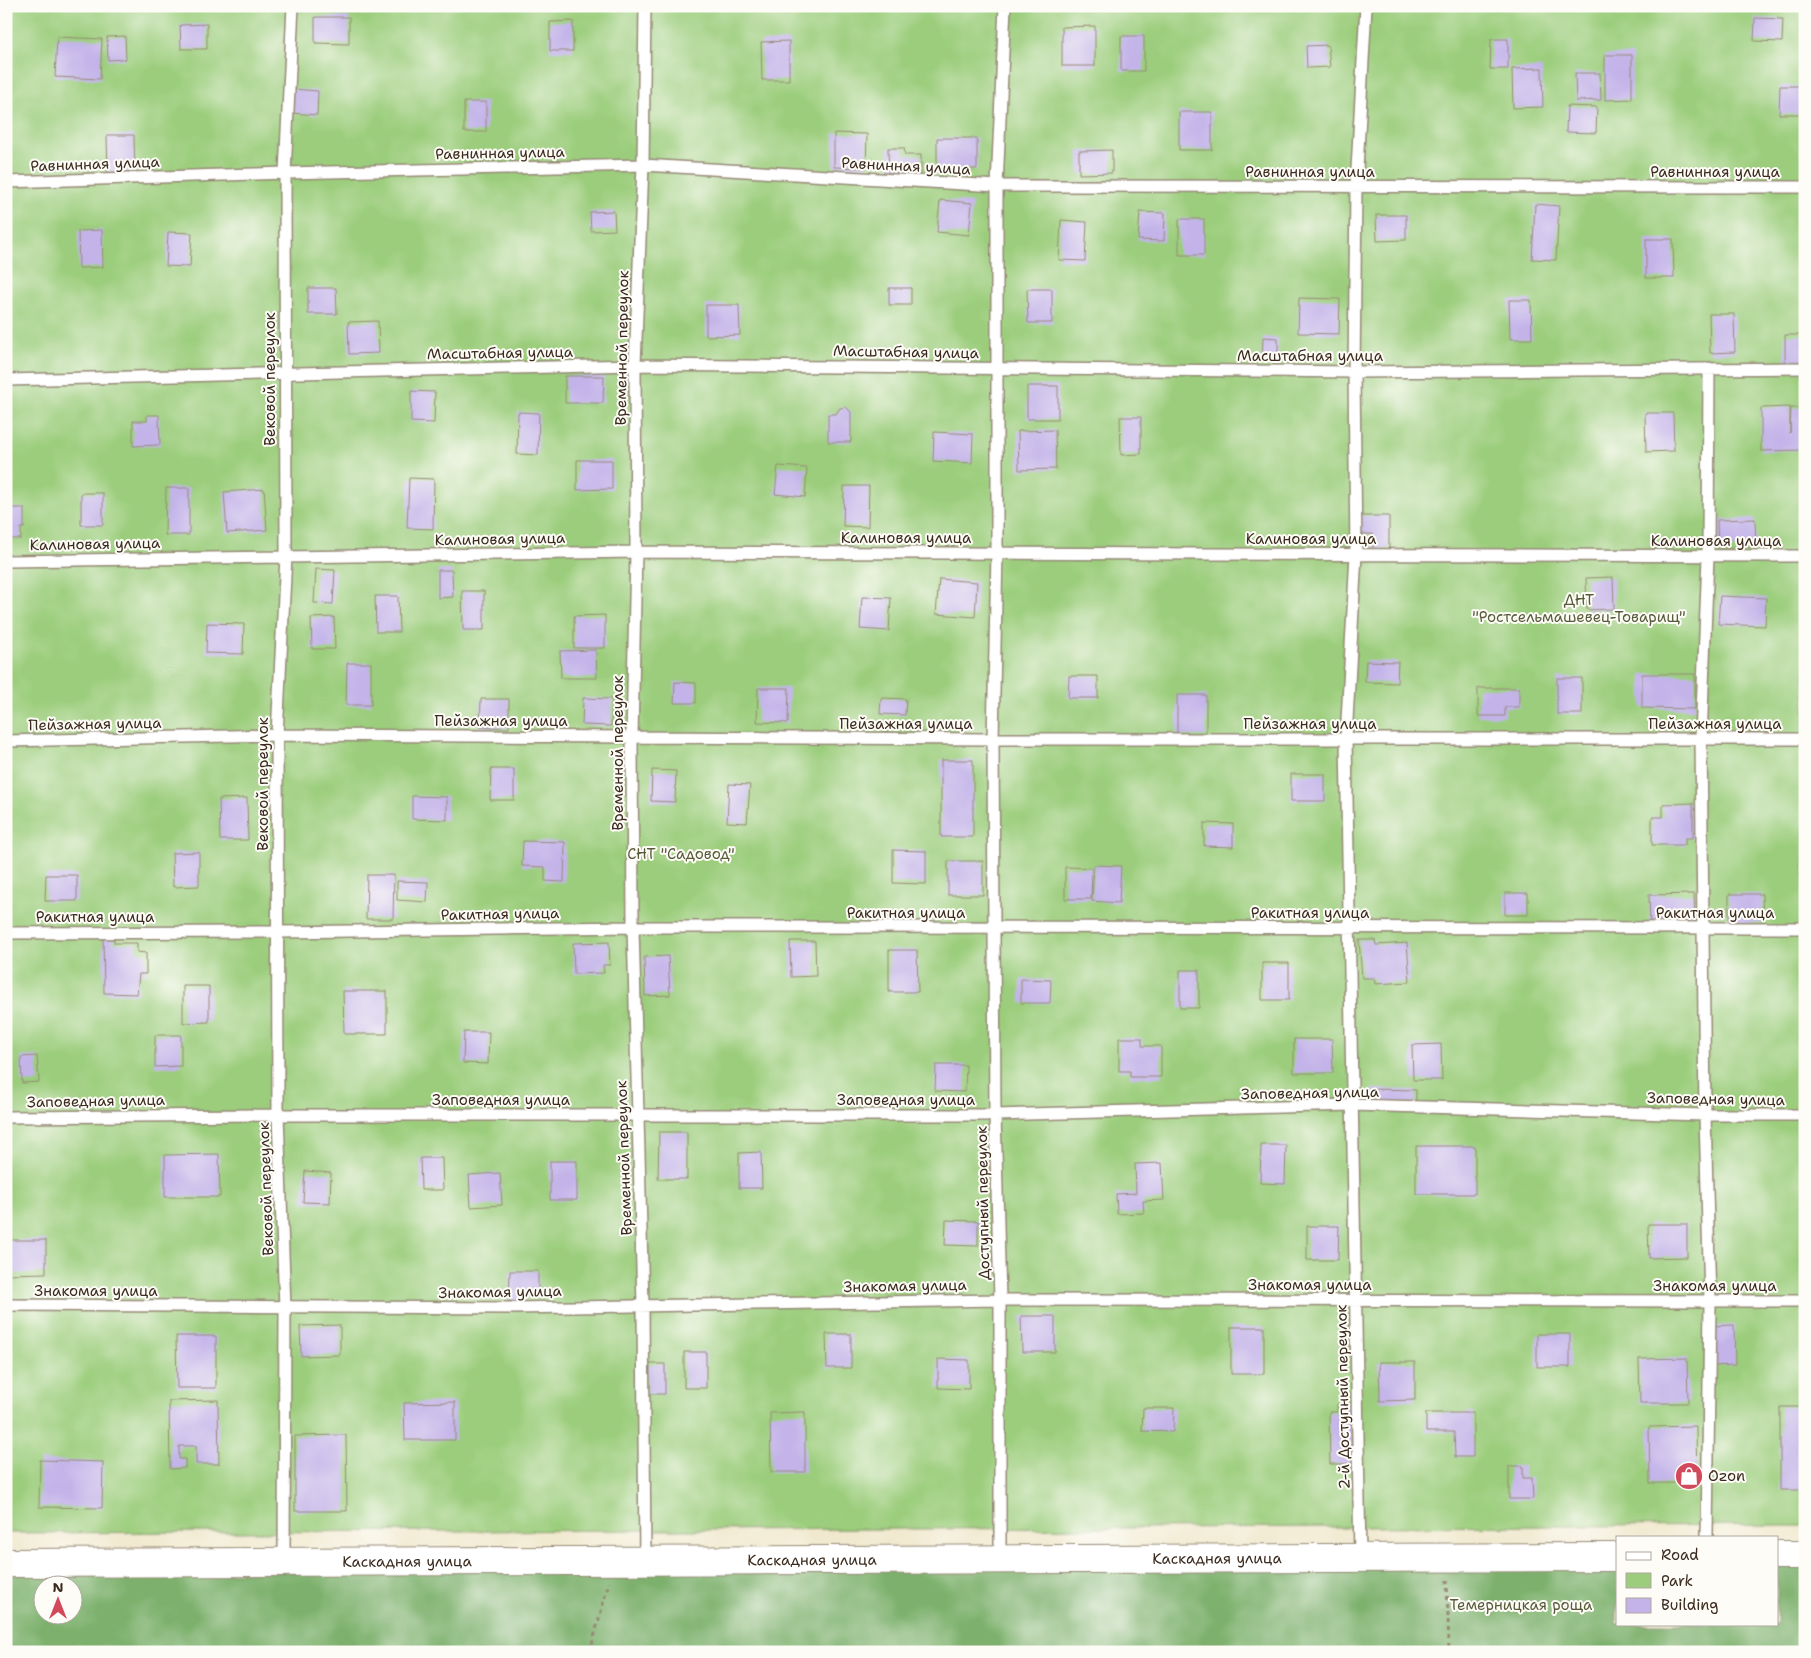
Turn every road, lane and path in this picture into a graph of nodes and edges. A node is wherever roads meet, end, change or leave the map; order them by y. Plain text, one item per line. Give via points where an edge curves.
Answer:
1 (293, 6) edge
2 (645, 6) edge
3 (1005, 6) edge
4 (1366, 6) edge
5 (643, 165) junction
6 (285, 173) junction
7 (6, 182) edge
8 (997, 186) junction
9 (1356, 187) junction
10 (1805, 187) edge
11 (635, 365) junction
12 (996, 368) junction
13 (1708, 368) junction
14 (1805, 368) edge
15 (1354, 372) junction
16 (284, 374) junction
17 (6, 380) edge
18 (636, 552) junction
19 (996, 553) junction
20 (1356, 554) junction
21 (286, 556) junction
22 (1708, 556) junction
23 (1805, 556) edge
24 (6, 561) edge
25 (277, 735) junction
26 (632, 737) junction
27 (993, 739) junction
28 (1346, 739) junction
29 (1702, 739) junction
30 (1805, 739) edge
31 (6, 741) edge
32 (633, 927) junction
33 (1349, 928) junction
34 (1703, 928) junction
35 (1805, 928) edge
36 (995, 929) junction
37 (279, 932) junction
38 (6, 933) edge
39 (1352, 1105) junction
40 (278, 1115) junction
41 (1705, 1115) junction
42 (1805, 1115) edge
43 (638, 1116) junction
44 (996, 1116) junction
45 (6, 1117) edge
46 (1000, 1300) junction
47 (1357, 1300) junction
48 (1710, 1301) junction
49 (1805, 1301) edge
50 (6, 1305) edge
51 (643, 1305) junction
52 (285, 1308) junction
53 (1707, 1536) edge
54 (1805, 1555) edge
55 (1778, 1556) edge
56 (1616, 1557) edge
57 (1360, 1558) junction
58 (1446, 1558) junction
59 (1000, 1559) junction
60 (615, 1560) junction
61 (645, 1560) junction
62 (284, 1561) junction
63 (6, 1562) edge
64 (590, 1652) edge
65 (1449, 1652) edge

1 - 6 lane, Вековой переулок
2 - 5 lane, Временной переулок
3 - 8 lane, Доступный переулок
4 - 9 lane, 2-й Доступный переулок
5 - 6 lane, Равнинная улица
5 - 8 lane, Равнинная улица
5 - 11 lane, Временной переулок
6 - 7 lane, Равнинная улица
6 - 16 lane, Вековой переулок
8 - 9 lane, Равнинная улица
8 - 12 lane, Доступный переулок
9 - 10 lane, Равнинная улица
9 - 15 lane, 2-й Доступный переулок
11 - 12 lane, Масштабная улица
11 - 16 lane, Масштабная улица
11 - 18 lane, Временной переулок
12 - 15 lane, Масштабная улица
12 - 19 lane, Доступный переулок
13 - 14 lane, Масштабная улица
13 - 15 lane, Масштабная улица
13 - 22 lane
15 - 20 lane, 2-й Доступный переулок
16 - 17 lane, Масштабная улица
16 - 21 lane, Вековой переулок
18 - 19 lane, Калиновая улица
18 - 21 lane, Калиновая улица
18 - 26 lane, Временной переулок
19 - 20 lane, Калиновая улица
19 - 27 lane, Доступный переулок
20 - 22 lane, Калиновая улица
20 - 28 lane, 2-й Доступный переулок
21 - 24 lane, Калиновая улица
21 - 25 lane, Вековой переулок
22 - 23 lane, Калиновая улица
22 - 29 lane
25 - 26 lane, Пейзажная улица
25 - 31 lane, Пейзажная улица
25 - 37 lane, Вековой переулок
26 - 27 lane, Пейзажная улица
26 - 32 lane, Временной переулок
27 - 28 lane, Пейзажная улица
27 - 36 lane, Доступный переулок
28 - 29 lane, Пейзажная улица
28 - 33 lane, 2-й Доступный переулок
29 - 30 lane, Пейзажная улица
29 - 34 lane
32 - 36 lane, Ракитная улица
32 - 37 lane, Ракитная улица
32 - 43 lane, Временной переулок
33 - 34 lane, Ракитная улица
33 - 36 lane, Ракитная улица
33 - 39 lane, 2-й Доступный переулок
34 - 35 lane, Ракитная улица
34 - 41 lane
36 - 44 lane, Доступный переулок
37 - 38 lane, Ракитная улица
37 - 40 lane, Вековой переулок
39 - 41 lane, Заповедная улица
39 - 44 lane, Заповедная улица
39 - 47 lane, 2-й Доступный переулок
40 - 43 lane, Заповедная улица
40 - 45 lane, Заповедная улица
40 - 52 lane, Вековой переулок
41 - 42 lane, Заповедная улица
41 - 48 lane
43 - 44 lane, Заповедная улица
43 - 51 lane, Временной переулок
44 - 46 lane, Доступный переулок
46 - 47 lane, Знакомая улица
46 - 51 lane, Знакомая улица
46 - 59 lane, Доступный переулок
47 - 48 lane, Знакомая улица
47 - 57 lane, 2-й Доступный переулок
48 - 49 lane, Знакомая улица
48 - 53 lane
50 - 52 lane, Знакомая улица
51 - 52 lane, Знакомая улица
51 - 61 lane, Временной переулок
52 - 62 lane, Вековой переулок
54 - 55 street
56 - 58 street, Каскадная улица
57 - 58 street, Каскадная улица
57 - 59 street, Каскадная улица
58 - 65 path
59 - 61 street, Каскадная улица
60 - 61 street, Каскадная улица
60 - 62 street, Каскадная улица
60 - 64 path
62 - 63 street, Каскадная улица

